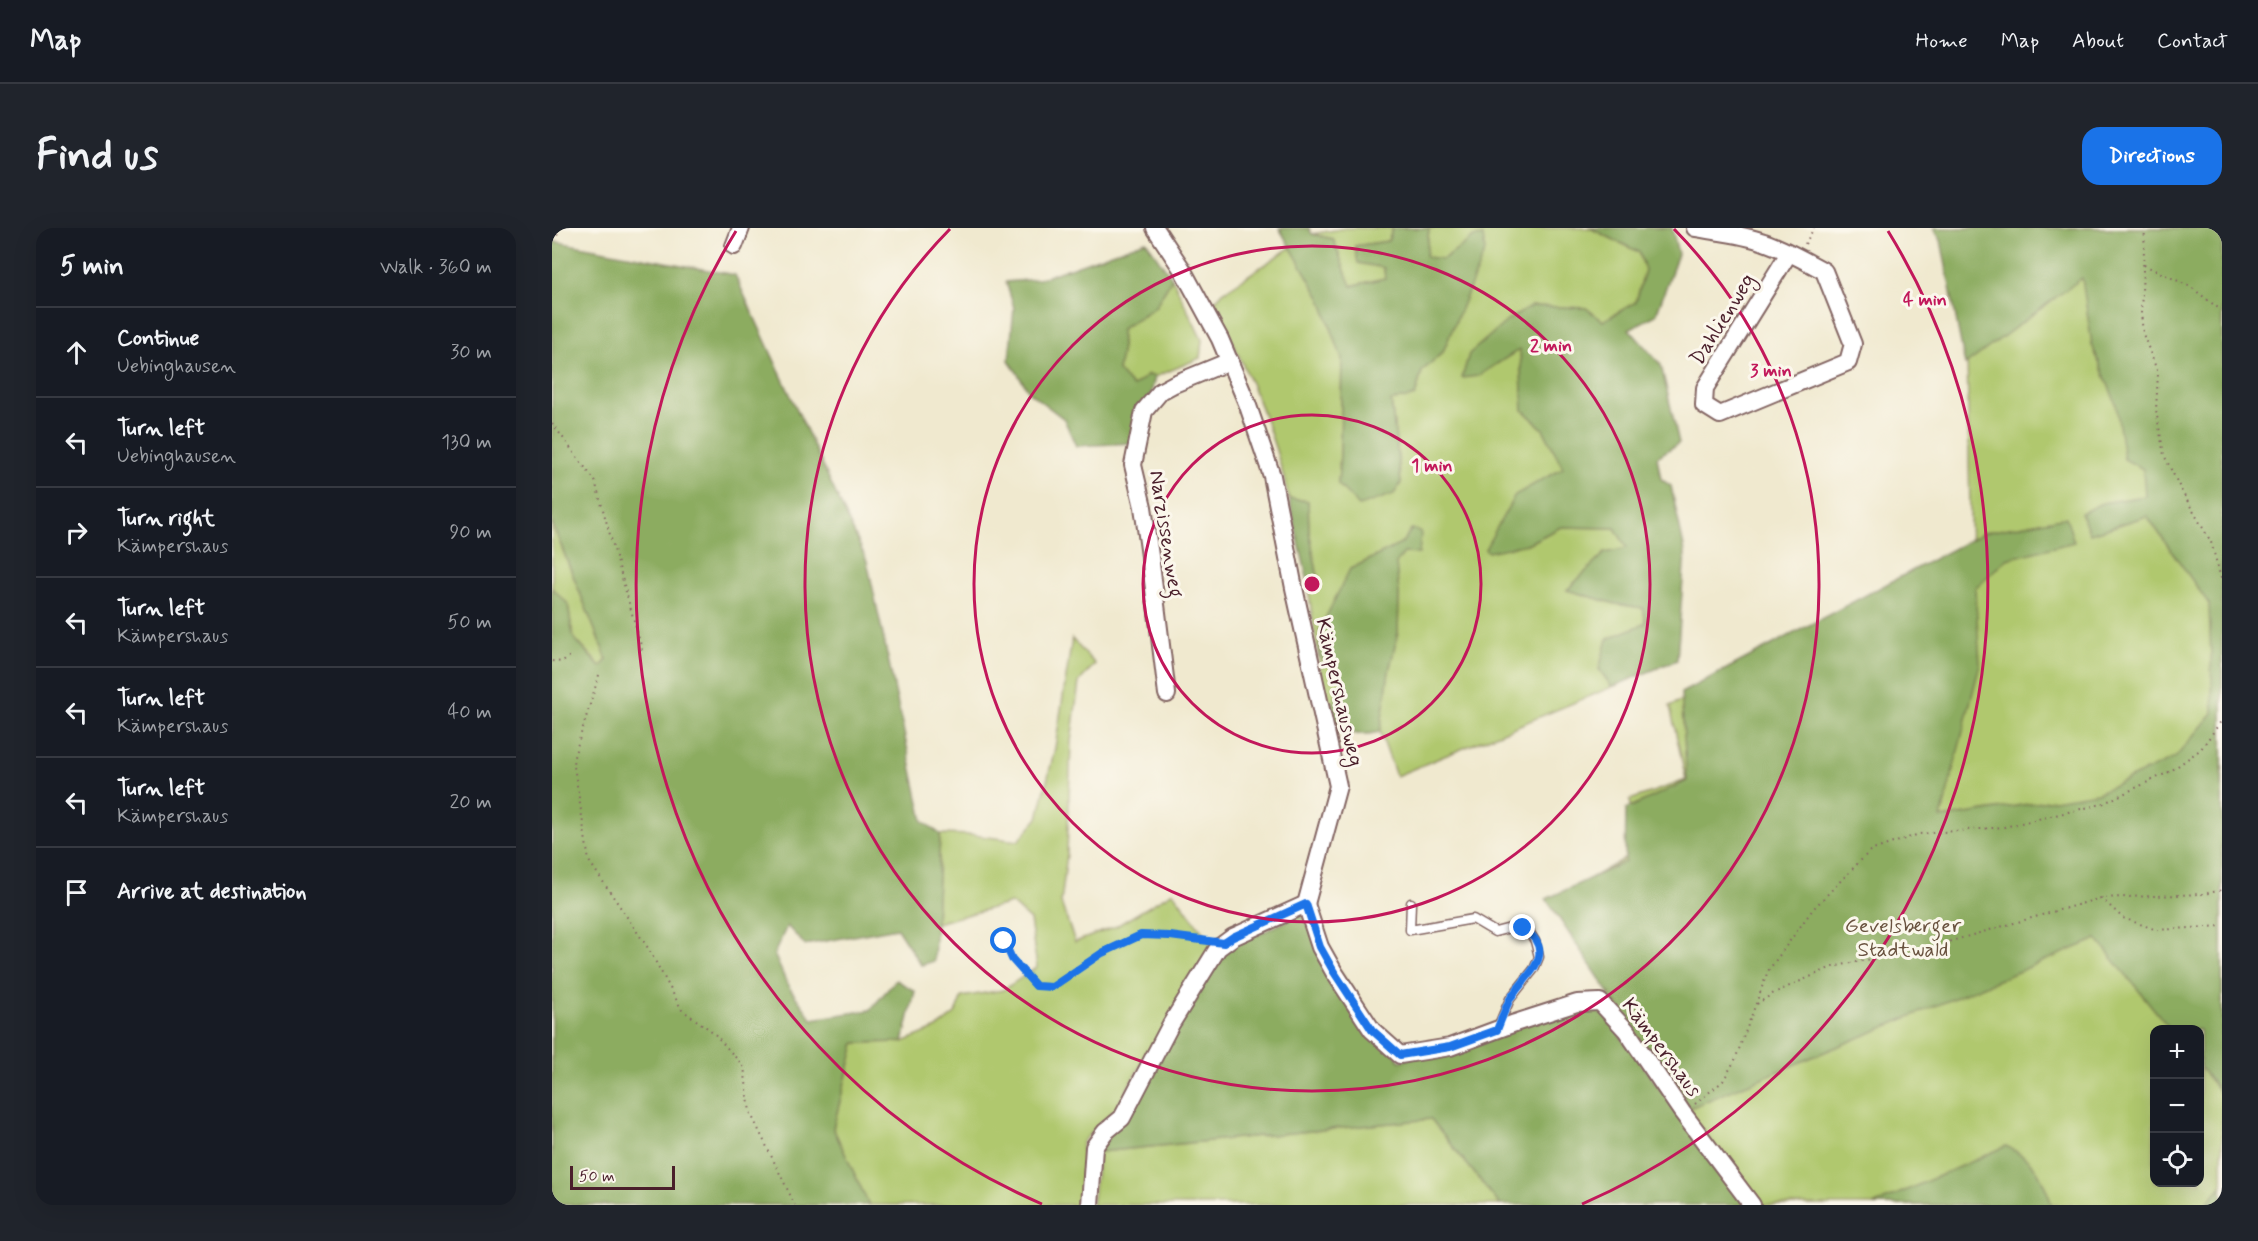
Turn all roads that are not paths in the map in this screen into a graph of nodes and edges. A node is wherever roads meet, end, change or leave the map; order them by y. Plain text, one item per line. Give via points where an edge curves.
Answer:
1 (741, 228) edge
2 (1155, 228) edge
3 (1695, 228) edge
4 (734, 246) dead end
5 (1789, 253) junction
6 (1230, 361) junction
7 (1167, 694) dead end
8 (1411, 903) dead end
9 (1306, 904) junction
10 (1497, 1030) junction
11 (1090, 1205) edge
12 (1752, 1205) edge

1 - 4 street
2 - 6 street, Kämpershausweg via 1182,269
3 - 5 street, Dahlienweg via 1764,241
5 - 5 street, Dahlienweg via 1824,271 1853,344 1848,362 1720,415 1704,405 1705,388
6 - 7 street, Narzissenweg via 1161,391 1144,411 1133,465 1143,507
6 - 9 street, Kämpershausweg via 1272,476 1338,786
8 - 10 lane via 1410,930 1473,919 1495,932 1514,927 1530,933 1539,950 1537,964 1510,999
9 - 10 street, Kämpershaus via 1320,947 1334,972 1372,1030 1400,1055 1450,1047
9 - 11 street via 1233,937 1218,948 1171,1024 1122,1118 1094,1147
10 - 12 street, Kämpershaus via 1577,1003 1600,1002 1626,1030

